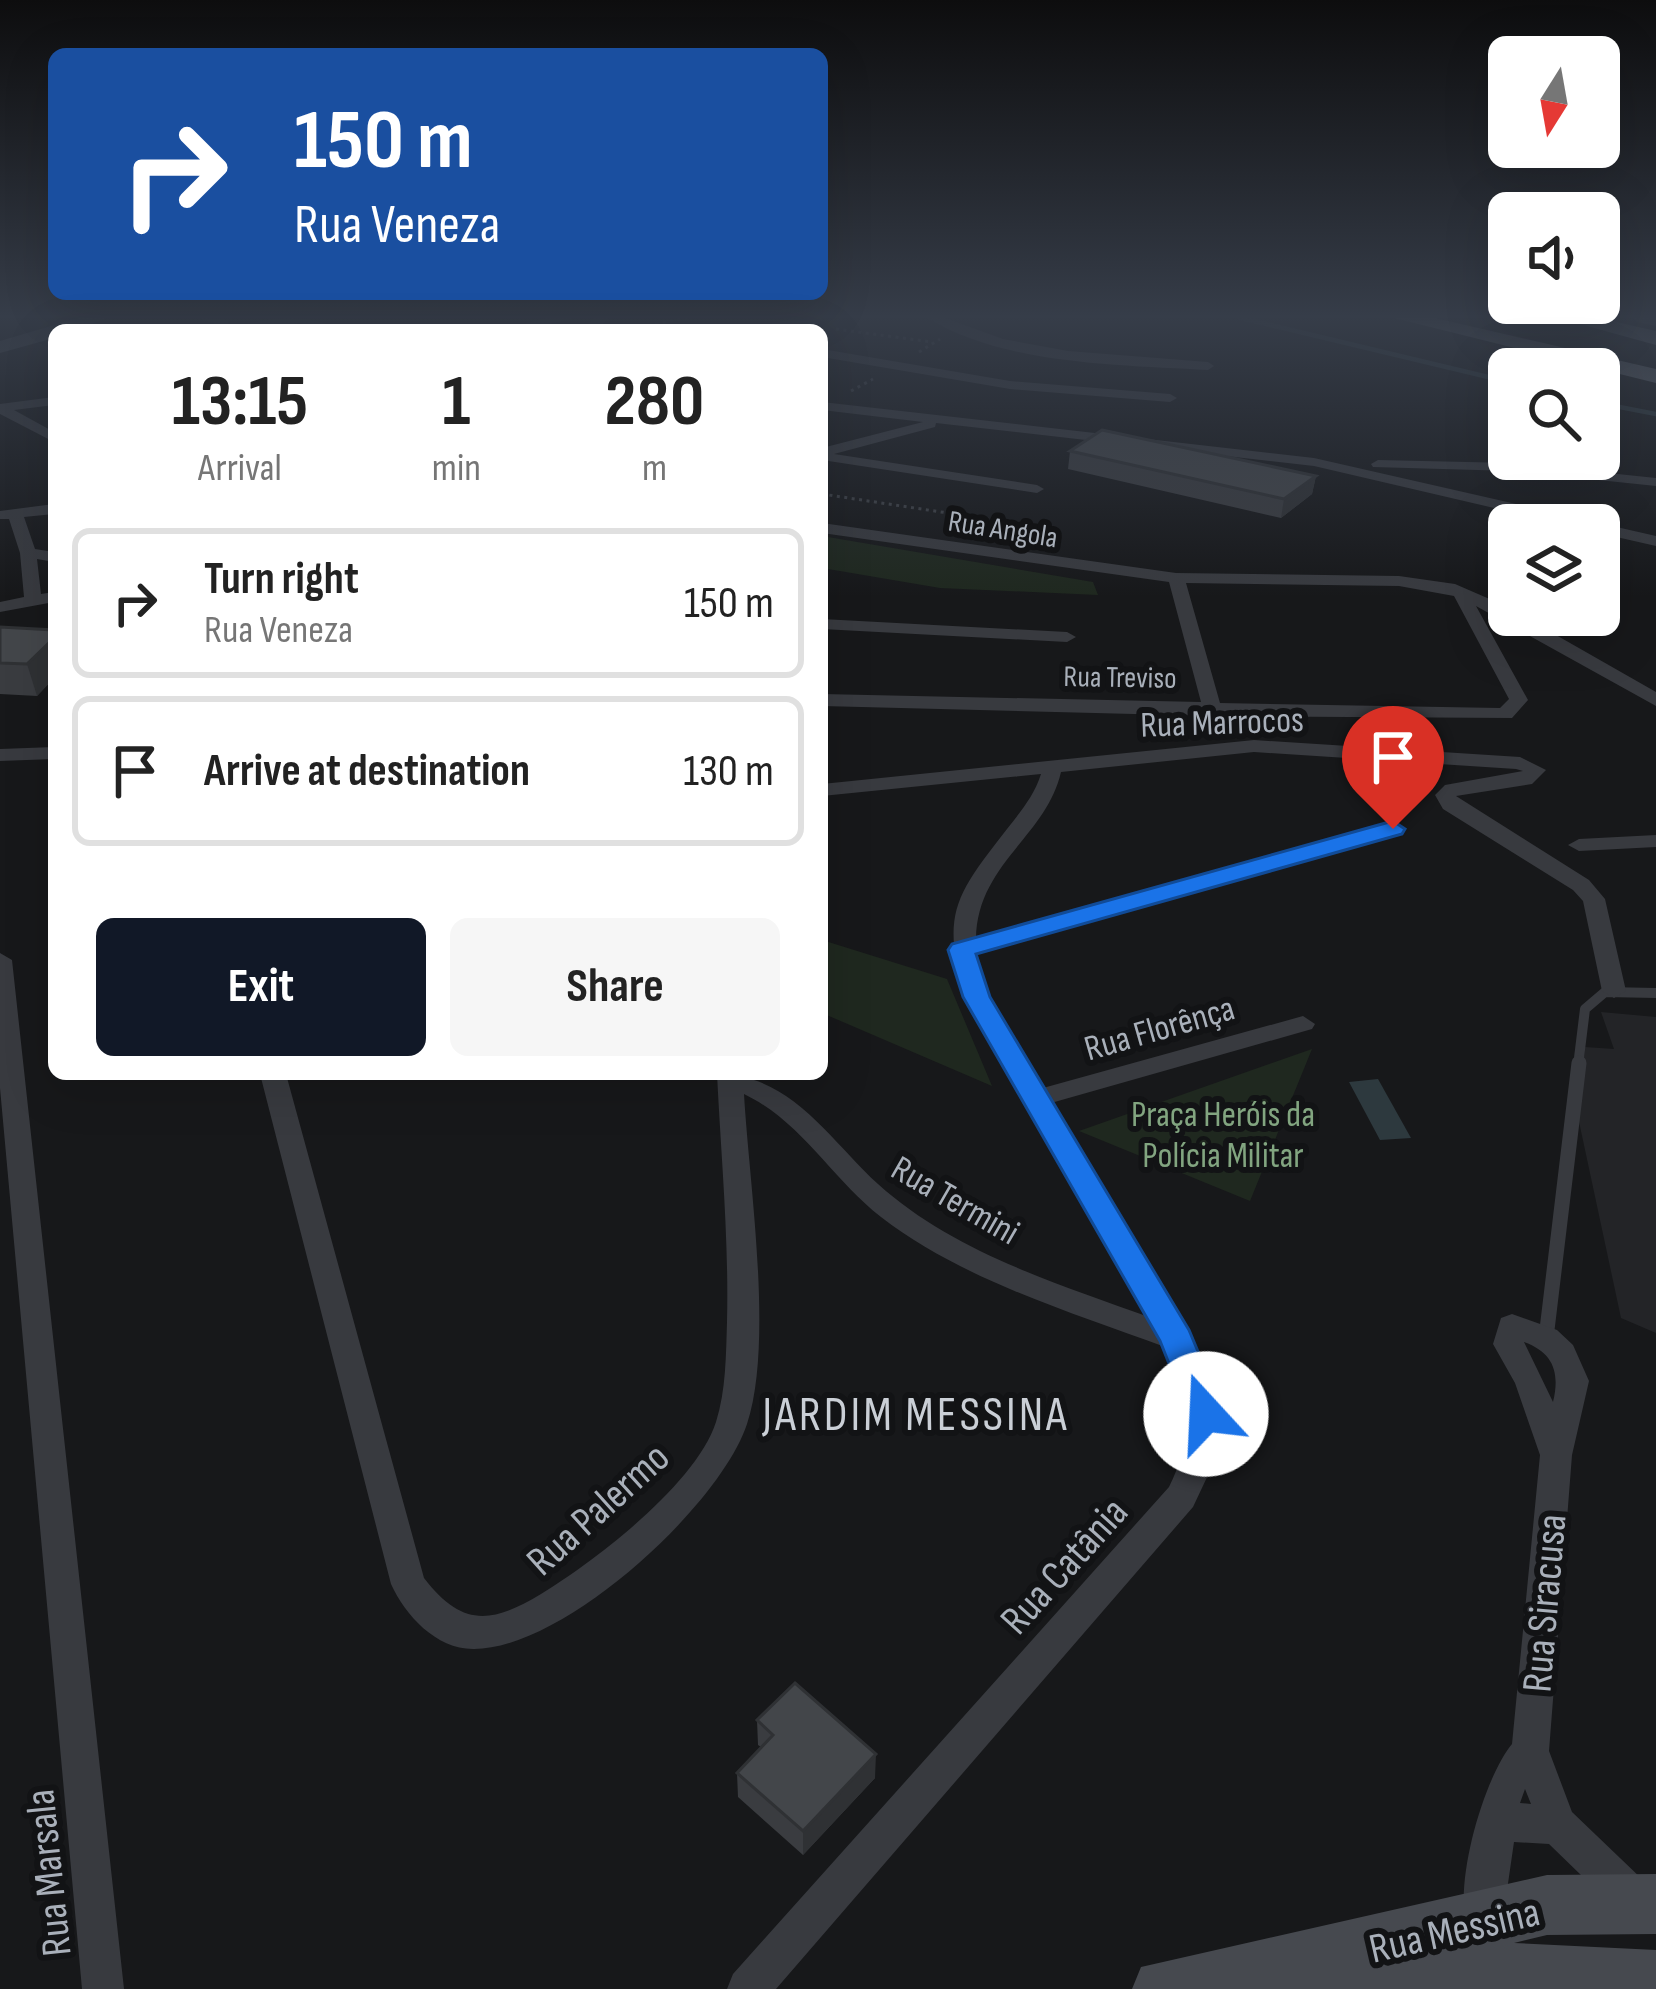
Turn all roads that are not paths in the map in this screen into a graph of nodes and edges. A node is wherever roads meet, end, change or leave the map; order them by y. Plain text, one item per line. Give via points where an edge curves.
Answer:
1 (5, 411) edge
2 (858, 411) edge
3 (941, 422) junction
4 (48, 434) edge
5 (828, 453) edge
6 (828, 456) edge
7 (1314, 462) junction
8 (1469, 470) junction
9 (1656, 482) edge
10 (1037, 489) dead end
11 (1450, 494) junction
12 (48, 510) edge
13 (8, 515) edge
14 (828, 529) edge
15 (1656, 541) edge
16 (28, 553) junction
17 (48, 556) edge
18 (1176, 578) junction
19 (1460, 592) junction
20 (48, 598) edge
21 (33, 601) junction
22 (0, 607) edge
23 (828, 609) edge
24 (828, 624) edge
25 (905, 627) junction
26 (1067, 637) dead end
27 (828, 700) edge
28 (849, 700) junction
29 (1656, 700) edge
30 (1213, 710) junction
31 (828, 714) edge
32 (48, 753) edge
33 (0, 755) edge
34 (1052, 764) junction
35 (828, 789) edge
36 (1393, 829) dead end
37 (1656, 841) edge
38 (1579, 845) dead end
39 (962, 950) junction
40 (0, 960) edge
41 (1614, 991) junction
42 (1656, 993) edge
43 (1303, 1024) dead end
44 (275, 1080) edge
45 (730, 1080) edge
46 (739, 1080) edge
47 (6, 1088) edge
48 (1035, 1100) junction
49 (1546, 1338) joint
50 (1177, 1339) junction
51 (1530, 1751) junction
52 (1558, 1825) junction
53 (1495, 1830) junction
54 (1646, 1903) edge
55 (1481, 1962) edge
56 (1656, 1981) edge
57 (103, 1989) edge
58 (748, 1989) edge
59 (1162, 1989) edge

1 - 4 street
2 - 3 street
3 - 5 street
3 - 7 street
6 - 10 street
7 - 8 street
7 - 11 street
8 - 9 street
8 - 11 street
11 - 15 street
12 - 13 street
13 - 16 street
14 - 18 street, Rua Angola
16 - 17 street
16 - 21 street
18 - 19 street, Rua Angola via 1399,581
18 - 30 street
19 - 29 street, Rua Angola
19 - 30 street, Rua Treviso via 1519,700 1504,714
20 - 21 street
21 - 22 street
23 - 25 street
24 - 25 street
25 - 26 street
27 - 28 street, Rua Treviso
28 - 30 street, Rua Treviso
28 - 31 street
32 - 33 street
34 - 35 street, Rua Marrocos
34 - 39 street, Rua Catânia via 1050,787 974,887 960,928
34 - 41 street, Rua Marrocos via 1254,746 1532,766 1526,780 1445,795 1594,899
36 - 39 street
37 - 38 street
39 - 48 street, Rua Catânia via 976,997
40 - 47 street, Rua Marsala
41 - 42 lane
41 - 49 lane via 1585,1009 1576,1047
43 - 48 street, Rua Florênça
44 - 45 street, Rua Palermo via 408,1584 428,1612 470,1633 498,1633 565,1600 656,1523 730,1430 742,1375
46 - 50 street, Rua Termini via 807,1120 896,1214 1084,1306
47 - 57 street, Rua Marsala
48 - 50 street, Rua Catânia
49 - 51 street, Rua Siracusa via 1574,1381 1556,1455
50 - 58 street, Rua Catânia via 1199,1388 1207,1434 1180,1497
51 - 52 street, Rua Siracusa
51 - 53 street, Rua Siracusa via 1512,1769
52 - 53 street via 1512,1822
52 - 54 street
53 - 55 street, Rua Siracusa
54 - 55 main road, Rua Messina via 1546,1905
55 - 56 main road, Rua Messina
55 - 59 main road, Rua Messina via 1254,1974

